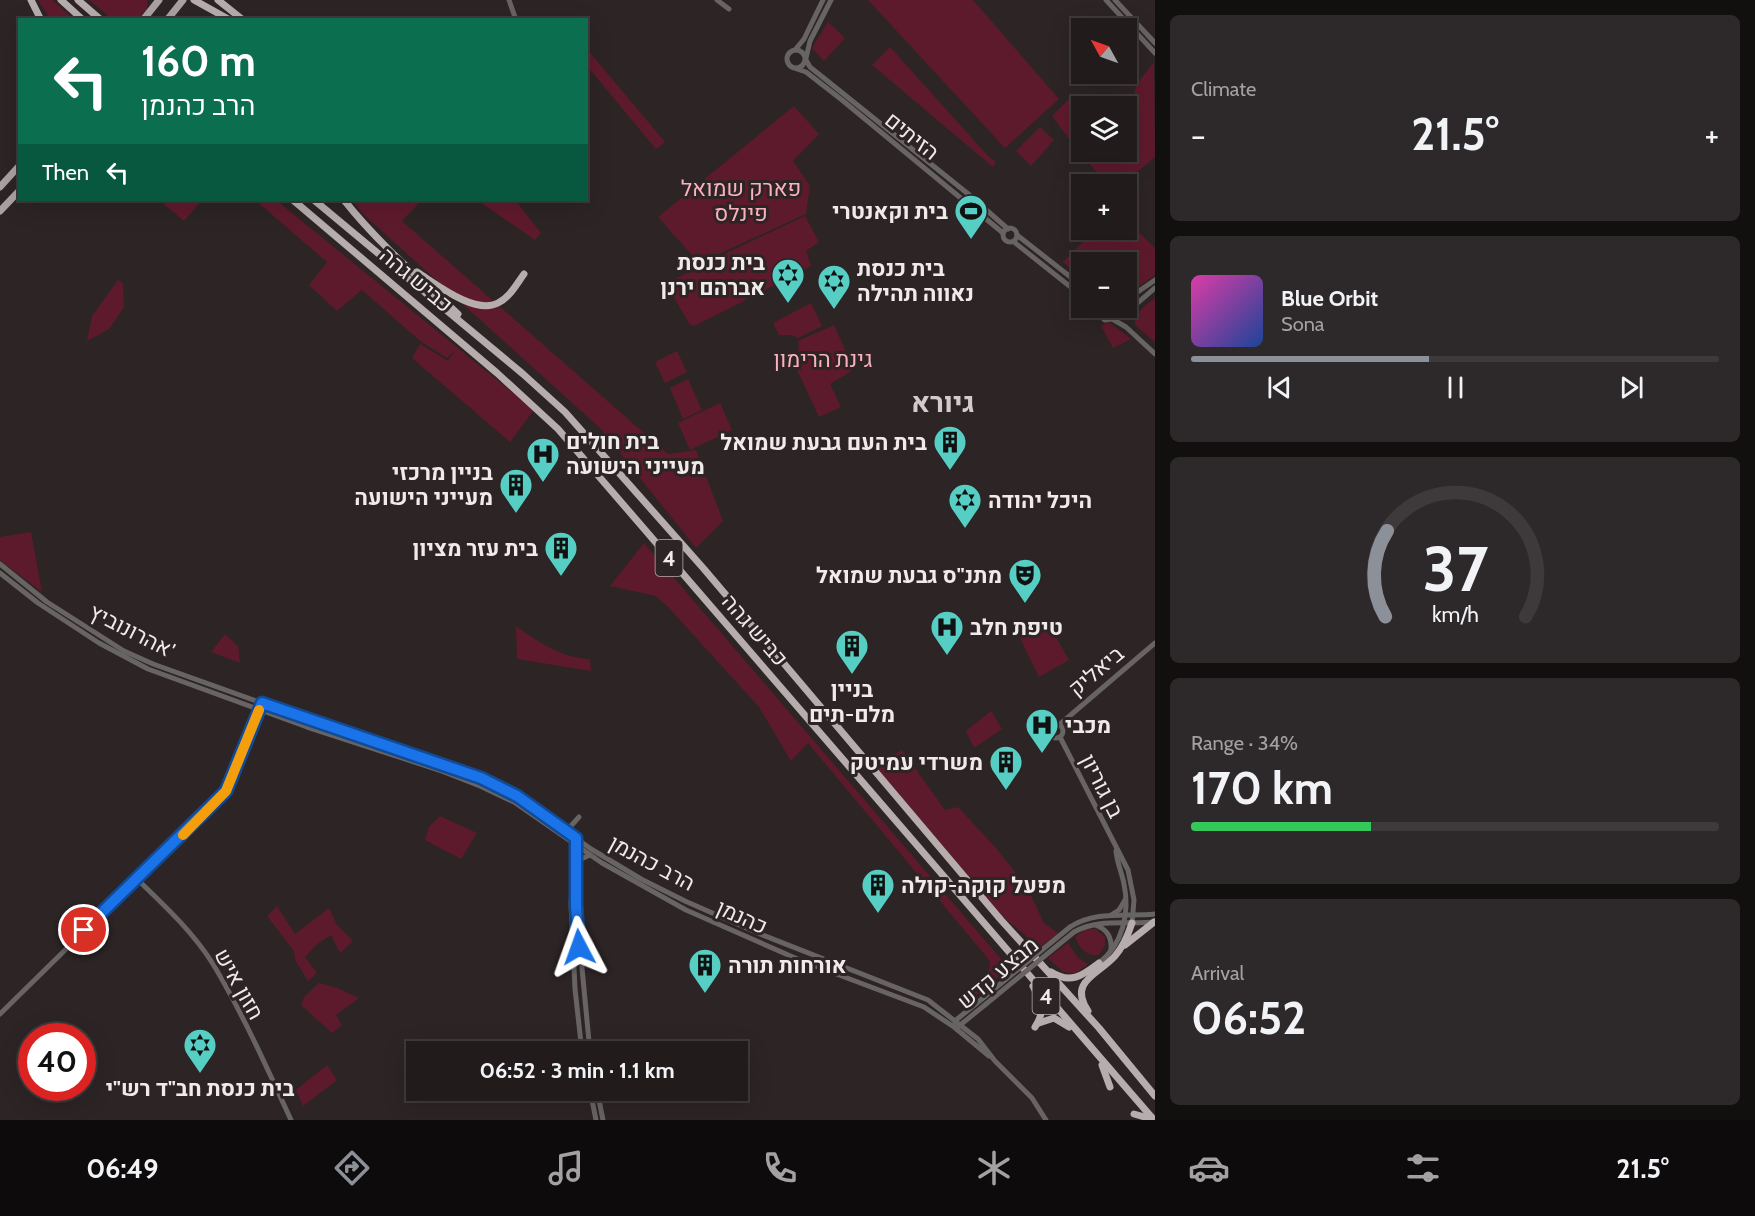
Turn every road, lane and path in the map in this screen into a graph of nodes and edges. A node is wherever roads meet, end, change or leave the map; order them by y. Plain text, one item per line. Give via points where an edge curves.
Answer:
1 (31, 0) edge
2 (61, 0) edge
3 (78, 0) edge
4 (159, 0) edge
5 (183, 0) edge
6 (194, 0) edge
7 (218, 0) edge
8 (509, 0) edge
9 (717, 0) edge
10 (823, 0) edge
11 (831, 0) edge
12 (1106, 0) edge
13 (1115, 0) edge
14 (729, 9) dead end
15 (40, 18) edge
16 (81, 18) edge
17 (99, 18) edge
18 (145, 18) edge
19 (169, 18) edge
20 (226, 18) edge
21 (240, 18) edge
22 (515, 18) edge
23 (1155, 43) edge
24 (795, 50) junction
25 (1155, 53) edge
26 (806, 59) junction
27 (797, 69) junction
28 (18, 167) edge
29 (0, 187) edge
30 (18, 192) edge
31 (287, 201) edge
32 (294, 201) edge
33 (315, 201) edge
34 (345, 201) edge
35 (0, 211) edge
36 (326, 227) junction
37 (1005, 231) junction
38 (1017, 235) junction
39 (1014, 242) junction
40 (404, 264) junction
41 (524, 274) dead end
42 (1071, 277) edge
43 (1155, 280) edge
44 (1071, 287) edge
45 (1155, 288) edge
46 (1137, 292) edge
47 (1137, 302) edge
48 (1101, 318) edge
49 (1125, 318) edge
50 (1113, 319) joint
51 (1126, 327) junction
52 (1155, 354) edge
53 (510, 363) junction
54 (0, 564) edge
55 (0, 573) edge
56 (1155, 643) edge
57 (262, 703) junction
58 (259, 710) junction
59 (1059, 724) junction
60 (1060, 737) junction
61 (579, 817) dead end
62 (561, 828) junction
63 (575, 842) junction
64 (1116, 850) junction
65 (590, 855) junction
66 (577, 872) junction
67 (137, 879) junction
68 (1126, 896) junction
69 (1134, 907) junction
70 (1155, 914) edge
71 (1110, 915) junction
72 (1125, 915) junction
73 (1133, 915) junction
74 (1145, 915) junction
75 (1155, 922) edge
76 (1128, 923) junction
77 (1090, 924) junction
78 (1072, 929) junction
79 (1114, 953) junction
80 (1099, 963) joint
81 (1043, 966) junction
82 (1027, 973) junction
83 (984, 1001) junction
84 (0, 1002) edge
85 (6, 1009) junction
86 (0, 1014) edge
87 (956, 1020) junction
88 (962, 1025) junction
89 (954, 1027) junction
90 (1099, 1028) junction
91 (1083, 1040) junction
92 (581, 1041) edge
93 (589, 1041) edge
94 (1100, 1059) junction
95 (994, 1061) junction
96 (1110, 1087) dead end
97 (1155, 1095) edge
98 (592, 1101) edge
99 (599, 1101) edge
100 (1134, 1114) dead end
101 (1153, 1119) edge
102 (291, 1120) edge
103 (596, 1120) edge
104 (603, 1120) edge
105 (1046, 1120) edge

1 - 15 highway
2 - 16 highway
3 - 17 highway
4 - 18 main road
5 - 19 main road
6 - 20 highway
7 - 21 highway
8 - 22 street
9 - 14 street
10 - 24 street
11 - 26 street via 807,48
12 - 25 street
13 - 23 street
24 - 26 street via 801,51
24 - 27 street via 787,62
26 - 27 street
26 - 37 street, הזיתים via 810,67 967,193
27 - 37 street, הזיתים via 842,100
28 - 29 main road
30 - 35 main road
31 - 36 highway
32 - 36 highway, כביש גהה / 4
33 - 53 highway, כביש גהה / 4
34 - 40 highway
36 - 82 highway, כביש גהה / 4 via 558,429
37 - 38 street via 1014,230
37 - 39 street via 1005,240
38 - 39 street
38 - 42 street
39 - 44 street
40 - 41 highway via 458,297 485,306 509,295
40 - 53 highway
43 - 46 street
45 - 47 street
48 - 50 street
49 - 51 street
50 - 51 street
51 - 52 street
53 - 81 highway, כביש גהה / 4 via 589,438
54 - 57 street, אהרונוביץ' via 47,602 124,651
55 - 58 street, אהרונוביץ' via 39,604 122,656
56 - 59 street, ביאליק
57 - 58 street
57 - 62 street, הרב כהנמן via 481,778 517,796
58 - 63 street, כהנמן via 480,786 514,802
58 - 67 street via 226,791
59 - 60 street via 1063,732
59 - 60 street via 1052,725 1049,731 1053,737
60 - 64 street, בן גוריון
61 - 62 street via 570,827
62 - 63 street, הרב כהנמן
63 - 65 street, כהנמן
63 - 66 street
63 - 87 street, הרב כהנמן via 685,901 928,1000
63 - 92 street via 572,904
64 - 68 street, בן גוריון
64 - 69 street, בן גוריון via 1128,870
65 - 66 street via 581,859
65 - 89 street, כהנמן via 686,910 802,961 924,1007
66 - 93 street via 576,905
67 - 85 street
67 - 102 street, חזון איש via 180,921 212,963
68 - 71 street via 1122,907
68 - 72 street, בן גוריון
69 - 73 street, בן גוריון
69 - 74 street
70 - 74 street, מבצע קדש
71 - 72 street, מבצע קדש
71 - 78 street, מבצע קדש via 1089,917
72 - 73 street, מבצע קדש
72 - 76 street, בן גוריון
73 - 74 street, מבצע קדש
73 - 76 street, בן גוריון
75 - 76 street, מבצע קדש
75 - 79 highway
76 - 77 street, מבצע קדש
76 - 79 highway via 1125,941
77 - 78 street, מבצע קדש
77 - 79 street via 1108,933
78 - 83 street, מבצע קדש, bridge
79 - 80 street
79 - 90 highway via 1081,989 1084,1005
80 - 81 highway via 1071,979
81 - 90 highway, כביש גהה / 4
82 - 91 highway, כביש גהה / 4
82 - 91 highway via 1042,1004 1043,1012 1035,1027 1054,1018
83 - 87 street, מבצע קדש
83 - 88 street, מבצע קדש
84 - 85 street
85 - 86 street
87 - 88 street, הרב כהנמן
87 - 89 street, מבצע קדש
88 - 89 street, מבצע קדש
88 - 95 street
89 - 95 street
90 - 97 highway, כביש גהה / 4
91 - 94 highway, כביש גהה / 4
94 - 96 highway
94 - 101 highway, כביש גהה / 4
95 - 105 street via 1032,1098
98 - 103 street
99 - 104 street
100 - 101 highway

